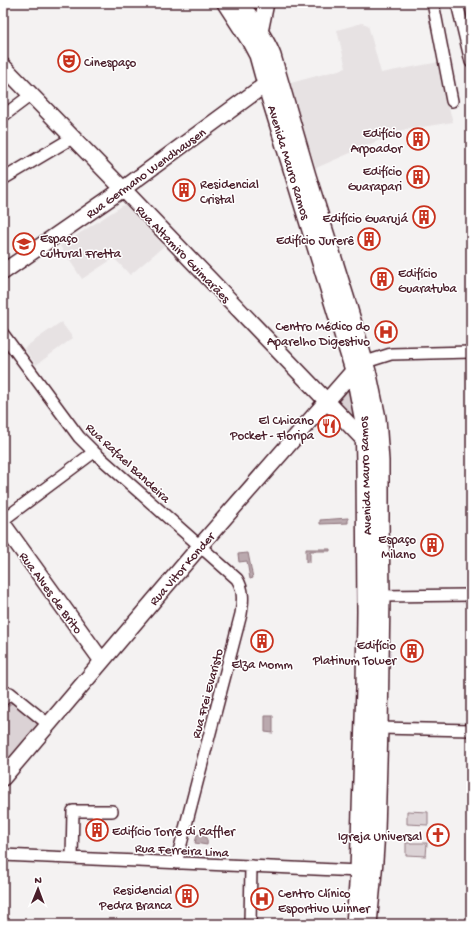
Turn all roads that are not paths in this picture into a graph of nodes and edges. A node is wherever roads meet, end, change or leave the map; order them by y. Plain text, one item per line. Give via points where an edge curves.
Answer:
1 (226, 3) edge
2 (240, 3) edge
3 (266, 3) edge
4 (433, 3) edge
5 (457, 3) edge
6 (260, 32) junction
7 (258, 55) junction
8 (471, 62) edge
9 (3, 66) edge
10 (266, 84) junction
11 (31, 95) junction
12 (452, 101) dead end
13 (3, 116) edge
14 (72, 138) junction
15 (3, 179) edge
16 (124, 189) junction
17 (3, 272) edge
18 (3, 334) edge
19 (471, 352) edge
20 (359, 367) junction
21 (327, 402) junction
22 (365, 441) junction
23 (94, 452) junction
24 (3, 520) edge
25 (3, 524) edge
26 (200, 546) junction
27 (471, 595) edge
28 (380, 596) junction
29 (102, 661) junction
30 (3, 700) edge
31 (48, 724) junction
32 (379, 728) junction
33 (471, 730) edge
34 (9, 762) edge
35 (3, 771) edge
36 (3, 778) edge
37 (112, 812) dead end
38 (3, 855) edge
39 (72, 858) junction
40 (176, 863) junction
41 (251, 866) junction
42 (366, 871) junction
43 (250, 924) edge
44 (355, 924) edge
45 (368, 924) edge

1 - 7 main road, Avenida Mauro Ramos
2 - 6 main road, Avenida Mauro Ramos
3 - 6 street
4 - 12 street
5 - 8 street
6 - 7 street
6 - 20 main road, Avenida Mauro Ramos via 272,56 346,300
7 - 10 main road, Avenida Mauro Ramos
9 - 11 street, Rua Altamiro Guimarães
10 - 16 street, Rua Germano Wendhausen
10 - 20 main road, Avenida Mauro Ramos
11 - 13 street
11 - 14 street, Rua Altamiro Guimarães
14 - 15 street
14 - 16 street, Rua Altamiro Guimarães
16 - 17 street, Rua Germano Wendhausen
16 - 21 street, Rua Altamiro Guimarães
18 - 23 street, Rua Rafael Bandeira via 79,437
19 - 20 street via 391,354
20 - 21 street, Rua Vitor Konder
20 - 22 main road, Avenida Mauro Ramos
20 - 28 main road, Avenida Mauro Ramos via 374,400 379,440
21 - 22 street, Rua Altamiro Guimarães
21 - 26 street, Rua Vitor Konder
22 - 42 main road, Avenida Mauro Ramos
23 - 24 street
23 - 26 street, Rua Rafael Bandeira
25 - 29 street, Rua Alves de Brito
26 - 29 street, Rua Vitor Konder
26 - 40 street, Rua Frei Evaristo via 237,579 243,599
27 - 28 street
28 - 32 main road, Avenida Mauro Ramos
29 - 31 street, Rua Vitor Konder
30 - 31 street via 10,693
31 - 34 street, Rua Vitor Konder
32 - 33 street
32 - 42 main road, Avenida Mauro Ramos via 376,831
34 - 36 street, Rua Vitor Konder
35 - 36 street
37 - 39 street via 73,811
38 - 39 street, Rua Ferreira Lima
39 - 40 street, Rua Ferreira Lima
40 - 41 street, Rua Ferreira Lima
41 - 42 street, Rua Ferreira Lima
41 - 43 street
42 - 44 main road, Avenida Mauro Ramos
42 - 45 main road, Avenida Mauro Ramos

